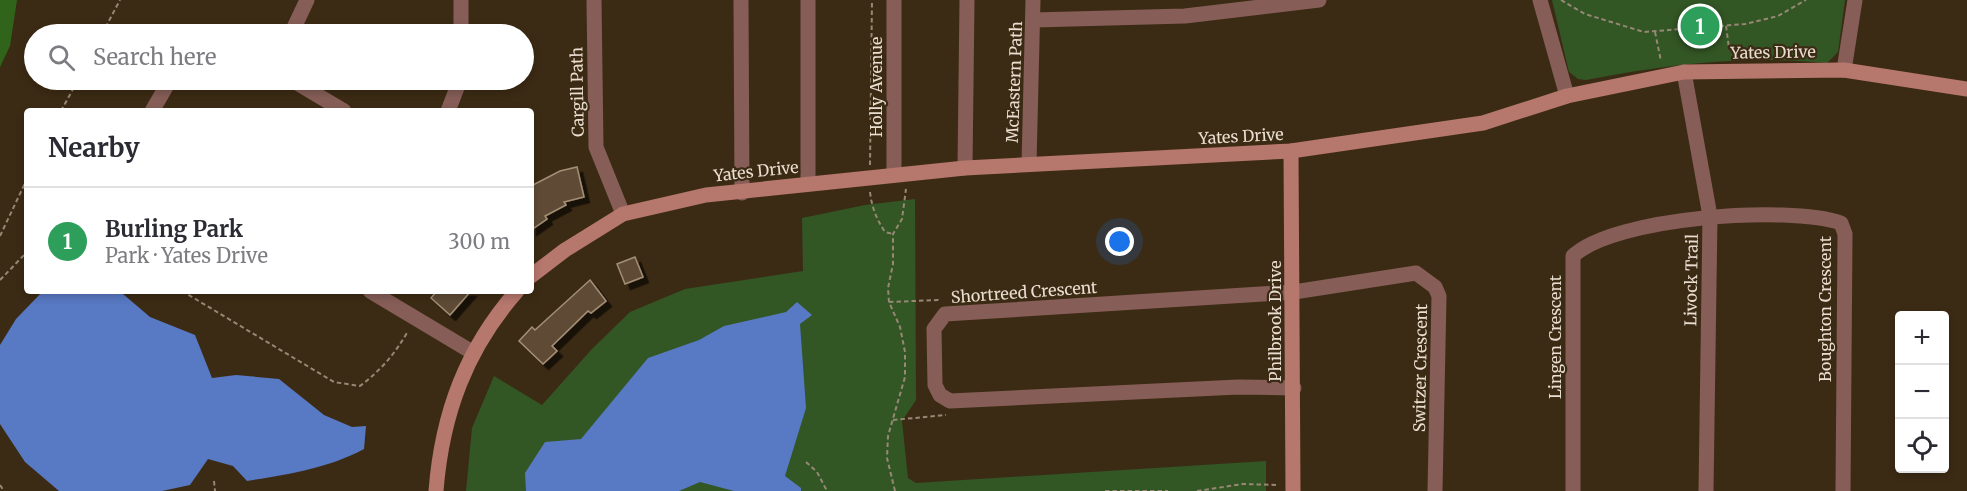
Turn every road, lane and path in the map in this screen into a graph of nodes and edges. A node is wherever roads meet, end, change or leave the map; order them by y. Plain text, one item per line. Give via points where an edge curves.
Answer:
1 (120, 0) edge
2 (307, 0) edge
3 (461, 0) edge
4 (594, 0) edge
5 (741, 0) edge
6 (808, 0) edge
7 (872, 0) edge
8 (894, 0) edge
9 (967, 0) edge
10 (1033, 0) edge
11 (1319, 0) edge
12 (1540, 0) edge
13 (1561, 0) edge
14 (1806, 0) edge
15 (1855, 0) edge
16 (1034, 20) junction
17 (107, 24) edge
18 (296, 24) edge
19 (461, 24) edge
20 (1726, 26) junction
21 (1655, 32) junction
22 (1729, 48) dead end
23 (1844, 69) junction
24 (1684, 72) junction
25 (1665, 75) junction
26 (1967, 89) edge
27 (73, 90) edge
28 (164, 90) edge
29 (309, 90) edge
30 (456, 90) edge
31 (1568, 96) junction
32 (63, 108) edge
33 (154, 108) edge
34 (339, 108) edge
35 (449, 108) edge
36 (1291, 151) junction
37 (1029, 165) junction
38 (965, 168) junction
39 (901, 173) junction
40 (869, 176) junction
41 (808, 184) junction
42 (24, 185) edge
43 (742, 192) junction
44 (623, 214) junction
45 (1710, 216) junction
46 (893, 234) junction
47 (0, 236) edge
48 (24, 255) edge
49 (534, 274) edge
50 (0, 280) edge
51 (1294, 292) junction
52 (187, 294) edge
53 (375, 294) edge
54 (514, 294) edge
55 (889, 302) junction
56 (945, 314) junction
57 (415, 318) junction
58 (472, 352) junction
59 (1294, 388) junction
60 (950, 401) junction
61 (893, 420) junction
62 (806, 462) dead end
63 (214, 481) dead end
64 (0, 485) edge
65 (1293, 489) edge
66 (4, 491) edge
67 (215, 491) edge
68 (436, 491) edge
69 (827, 491) edge
70 (895, 491) edge
71 (1105, 491) edge
72 (1168, 491) edge
73 (1197, 491) edge
74 (1435, 491) edge
75 (1573, 491) edge
76 (1706, 491) edge
77 (1843, 491) edge

1 - 17 path
2 - 18 street
3 - 19 street
4 - 44 street, Cargill Path via 596,147
5 - 43 street
6 - 41 street
7 - 40 path
8 - 39 street, Holly Avenue
9 - 38 street
10 - 16 street, McEastern Path
11 - 16 street via 1185,16
12 - 31 street
13 - 21 path via 1617,26
14 - 20 path via 1778,16
15 - 23 street
16 - 37 street, McEastern Path
20 - 21 path
20 - 22 path
21 - 25 path
23 - 24 street, Yates Drive
23 - 26 street, Yates Drive
24 - 25 street, Yates Drive
24 - 45 street, Livock Trail
25 - 31 street, Yates Drive
27 - 32 path
28 - 33 street
29 - 34 street
30 - 35 street
31 - 36 street, Yates Drive via 1483,123
36 - 37 street, Yates Drive
36 - 51 street, Philbrook Drive
37 - 38 street, Yates Drive
38 - 39 street, Yates Drive
39 - 40 street, Yates Drive
39 - 46 path via 902,219
40 - 41 street, Yates Drive
40 - 46 path via 872,208 885,232
41 - 43 street, Yates Drive
42 - 47 path
43 - 44 street, Yates Drive via 706,195
44 - 49 street, Yates Drive
45 - 75 street, Lingen Crescent via 1681,219 1588,243 1573,256
45 - 76 street, Livock Trail
45 - 77 street, Boughton Crescent via 1816,216 1841,224 1845,234
46 - 55 path
48 - 50 path
51 - 56 street, Shortreed Crescent
51 - 59 street, Philbrook Drive
51 - 74 street, Switzer Crescent via 1416,273 1435,287 1439,296
52 - 57 path via 334,382 360,386 380,372 398,350
53 - 57 street
54 - 58 street
55 - 56 path via 938,300
55 - 61 path via 905,352 905,377
56 - 60 street, Shortreed Crescent via 934,329 934,385
57 - 58 street
58 - 68 street via 452,403
59 - 60 street via 1239,387
59 - 65 street, Philbrook Drive
60 - 61 path via 946,417
61 - 70 path via 887,458
62 - 69 path via 817,472
63 - 67 path
64 - 66 path
65 - 73 path via 1244,484
71 - 72 path

